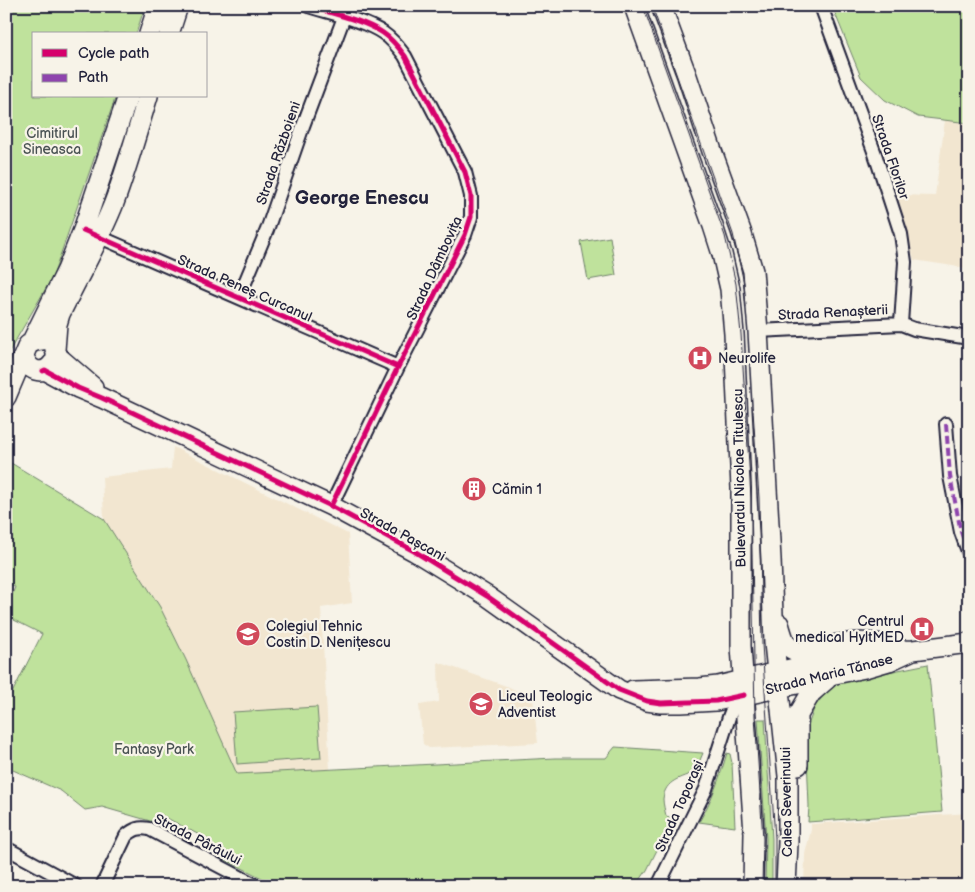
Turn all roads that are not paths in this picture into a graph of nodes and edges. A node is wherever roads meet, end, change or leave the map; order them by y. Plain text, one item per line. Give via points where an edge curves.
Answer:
1 (158, 6) edge
2 (178, 6) edge
3 (308, 6) edge
4 (634, 6) edge
5 (661, 6) edge
6 (821, 6) edge
7 (344, 17) junction
8 (150, 32) edge
9 (170, 32) edge
10 (127, 98) edge
11 (147, 98) edge
12 (91, 233) junction
13 (239, 297) junction
14 (901, 324) junction
15 (758, 331) junction
16 (969, 338) edge
17 (28, 348) junction
18 (50, 362) junction
19 (398, 367) junction
20 (7, 397) edge
21 (946, 424) dead end
22 (330, 506) junction
23 (969, 554) edge
24 (773, 604) junction
25 (969, 643) edge
26 (914, 650) junction
27 (830, 676) junction
28 (778, 680) junction
29 (741, 691) junction
30 (788, 843) junction
31 (6, 848) edge
32 (76, 886) edge
33 (102, 886) edge
34 (257, 886) edge
35 (658, 886) edge
36 (753, 886) edge
37 (786, 886) edge

1 - 8 main road
2 - 9 main road
3 - 7 street, Strada Dâmbovița
4 - 29 main road, Bulevardul Nicolae Titulescu via 713,226 730,289 740,465
5 - 15 main road, Bulevardul Nicolae Titulescu via 741,231 752,271
6 - 14 street, Strada Florilor via 901,234 904,262
7 - 13 street, Strada Războieni via 267,230
7 - 19 street, Strada Dâmbovița via 384,33 405,56 464,172 471,196 471,217 464,235
10 - 12 main road
11 - 12 main road via 113,204
12 - 13 street, Strada Peneș Curcanul
12 - 17 main road via 67,270
12 - 18 main road via 60,314
13 - 19 street, Strada Peneș Curcanul
14 - 15 street, Strada Renașterii
14 - 16 street, Strada Renașterii
15 - 24 main road, Bulevardul Nicolae Titulescu
17 - 18 main road via 43,340 48,342
17 - 18 main road via 25,360 32,369 37,371
17 - 20 main road
18 - 20 main road
18 - 22 main road, Strada Pașcani via 78,388
19 - 22 street, Strada Dâmbovița
21 - 23 street via 950,476 961,532
22 - 29 main road, Strada Pașcani via 414,551 487,596 619,690 661,703 716,701
24 - 26 main road via 785,642 792,651 851,642
24 - 28 main road, Bulevardul Nicolae Titulescu
25 - 26 main road, Strada Maria Tănase
26 - 27 main road, Strada Maria Tănase via 889,661
26 - 28 main road, Strada Maria Tănase via 887,651 800,666
27 - 28 main road, Strada Maria Tănase via 802,684
27 - 30 main road via 810,693 798,714 799,800
28 - 29 main road, Strada Maria Tănase
28 - 30 main road, Calea Severinului via 788,776
29 - 35 street, Strada Toporași via 706,790
29 - 36 main road via 754,833
30 - 37 main road, Calea Severinului
31 - 32 street
33 - 34 street, Strada Pârâului via 126,836 140,828 149,829

